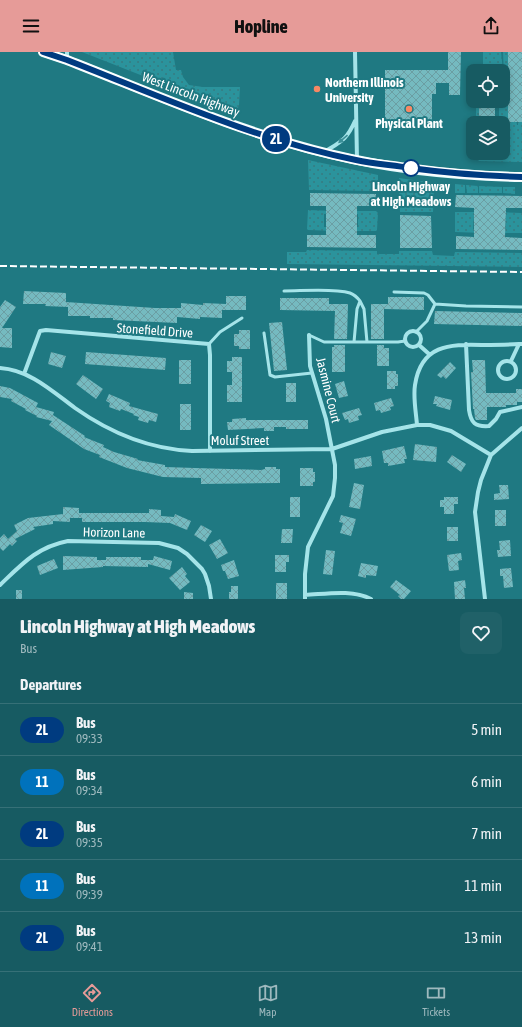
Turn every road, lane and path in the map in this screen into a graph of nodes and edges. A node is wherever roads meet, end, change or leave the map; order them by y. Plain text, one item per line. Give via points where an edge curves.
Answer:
1 (43, 52) edge
2 (355, 52) edge
3 (67, 56) edge
4 (356, 118) junction
5 (323, 152) junction
6 (357, 160) junction
7 (522, 177) edge
8 (284, 291) dead end
9 (394, 292) dead end
10 (360, 301) junction
11 (436, 304) junction
12 (522, 307) edge
13 (242, 318) dead end
14 (416, 332) junction
15 (264, 333) dead end
16 (309, 335) joint
17 (405, 341) junction
18 (354, 342) junction
19 (367, 342) junction
20 (209, 344) junction
21 (466, 344) junction
22 (520, 344) edge
23 (419, 345) junction
24 (429, 354) junction
25 (511, 361) junction
26 (0, 368) edge
27 (312, 373) junction
28 (24, 374) junction
29 (522, 407) edge
30 (417, 425) junction
31 (522, 428) edge
32 (332, 449) junction
33 (210, 451) junction
34 (491, 455) junction
35 (0, 585) edge
36 (305, 597) edge
37 (211, 599) edge
38 (371, 599) edge
39 (484, 599) edge

1 - 3 main road, West Lincoln Highway
2 - 4 street
3 - 5 main road, West Lincoln Highway via 240,127
4 -> 5 street via 350,133
4 - 6 street
5 - 6 main road, West Lincoln Highway
6 - 7 main road, West Lincoln Highway via 449,172
8 - 10 lane via 340,291 352,293
9 - 11 lane via 424,293
10 - 18 lane
10 - 19 lane via 364,309
11 - 12 lane
11 - 14 lane via 427,321
13 - 20 lane via 220,332
14 - 17 street via 407,332
14 - 23 street via 421,338
15 - 27 lane via 270,375 275,377
16 - 18 lane via 324,342
16 - 27 street, Jasmine Court
17 - 19 lane
17 - 23 street via 413,347
18 - 19 lane
20 - 28 street, Stonefield Drive via 46,330 40,331
20 - 33 street, Stonefield Drive
21 - 22 street
21 - 24 street via 446,346
21 - 29 street via 469,410 470,419 474,424 489,426 500,412
22 - 25 street
23 - 24 street
24 - 30 street via 420,366 415,384
25 - 25 street via 504,362 498,368 499,375 505,380 516,374 516,366
26 - 28 street, Moluf Street
27 - 32 street, Jasmine Court
28 - 33 street, Moluf Street via 114,431 151,445
30 - 32 street, Moluf Street via 382,432
30 - 34 street, Moluf Street via 430,425 447,430
31 - 34 street
32 - 33 street, Moluf Street
32 - 36 street, Jasmine Court via 333,496 308,547
34 - 39 street via 481,480 475,512
35 - 37 street, Horizon Lane via 28,558 58,543 159,543 178,548 196,561 205,574
36 - 38 street via 352,593

